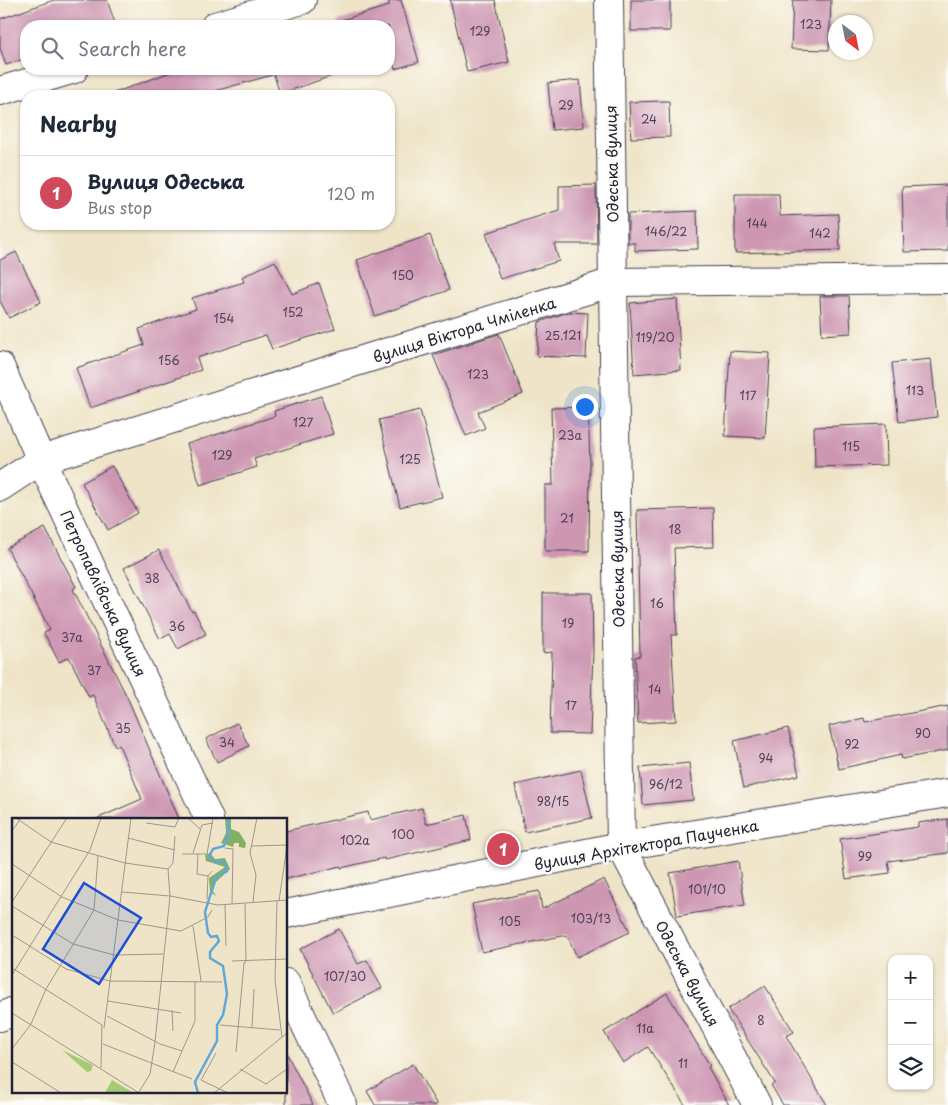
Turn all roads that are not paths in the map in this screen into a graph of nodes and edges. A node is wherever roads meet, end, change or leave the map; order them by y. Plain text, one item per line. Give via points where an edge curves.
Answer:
1 (302, 0) edge
2 (609, 0) edge
3 (235, 20) edge
4 (54, 75) edge
5 (0, 91) edge
6 (948, 279) edge
7 (613, 282) junction
8 (0, 366) edge
9 (42, 460) junction
10 (0, 487) edge
11 (948, 792) edge
12 (209, 818) edge
13 (621, 846) junction
14 (288, 914) edge
15 (288, 987) edge
16 (12, 1013) edge
17 (0, 1017) edge
18 (343, 1105) edge
19 (757, 1105) edge

1 - 3 street
2 - 7 street, Одеська вулиця
4 - 5 street
6 - 7 street, вулиця Віктора Чміленка
7 - 9 street, вулиця Віктора Чміленка
7 - 13 street, Одеська вулиця
8 - 9 street, Петропавлівська вулиця
9 - 10 street, вулиця Віктора Чміленка
9 - 12 street, Петропавлівська вулиця
11 - 13 street, вулиця Архітектора Паученка
13 - 14 street, вулиця Архітектора Паученка
13 - 19 street, Одеська вулиця
15 - 18 street
16 - 17 street

